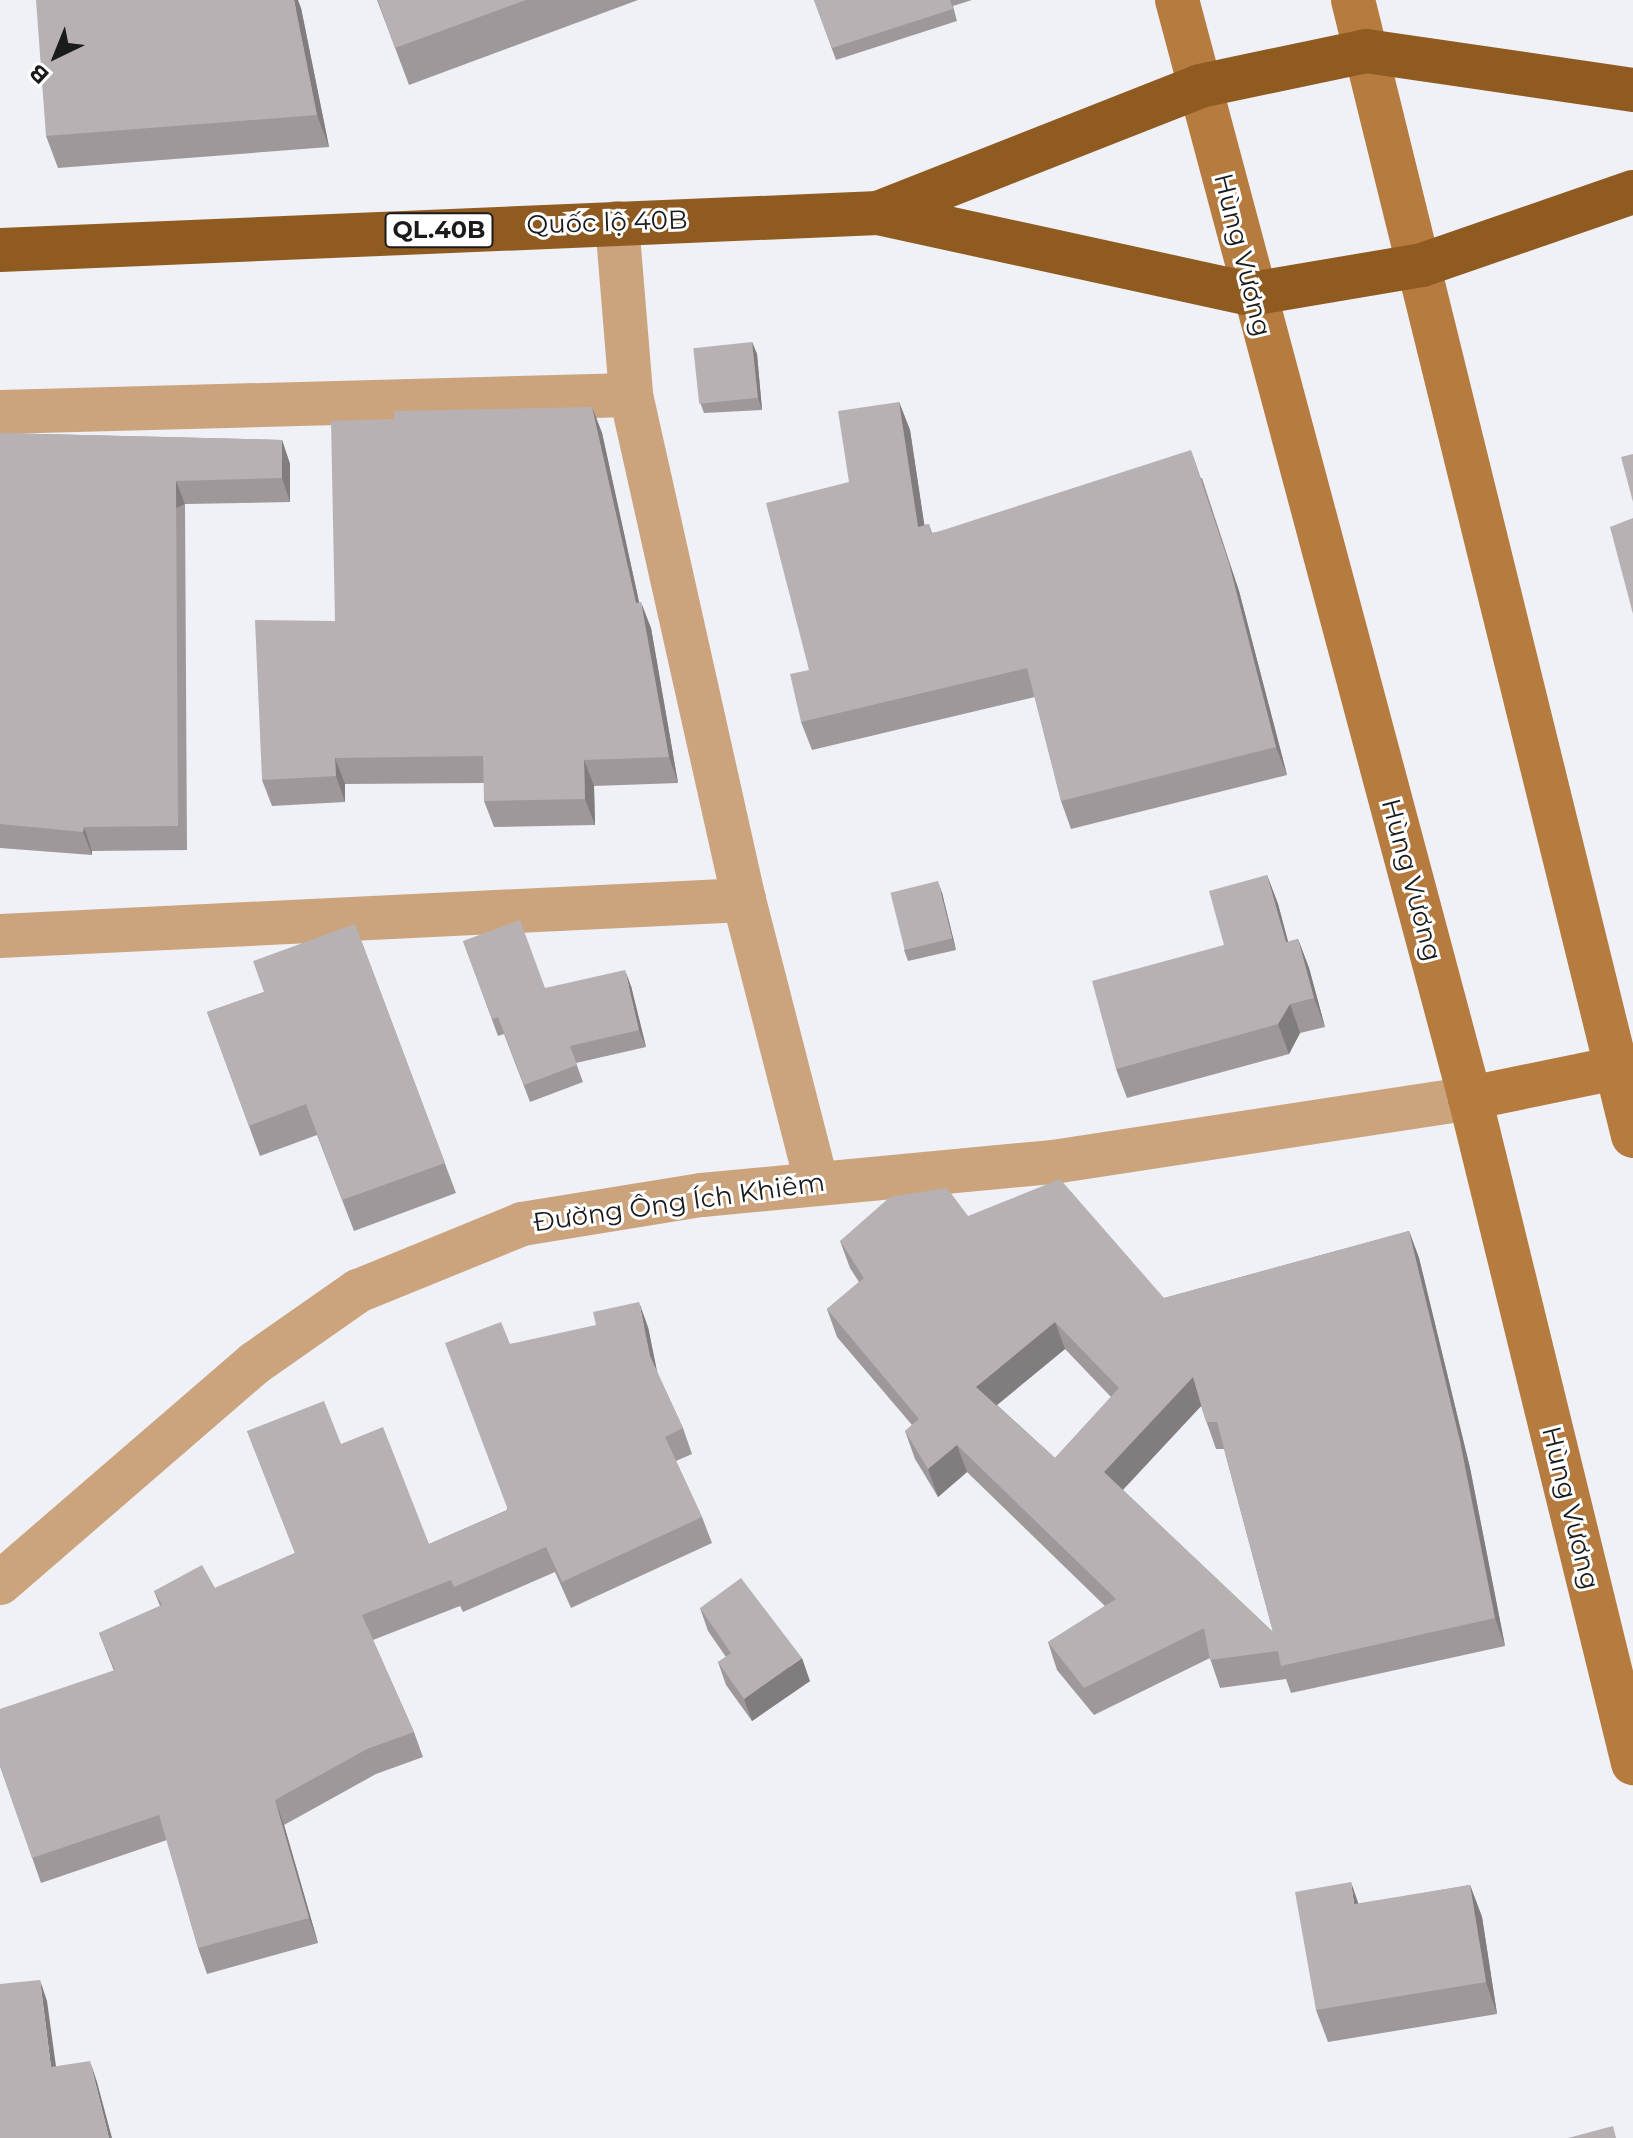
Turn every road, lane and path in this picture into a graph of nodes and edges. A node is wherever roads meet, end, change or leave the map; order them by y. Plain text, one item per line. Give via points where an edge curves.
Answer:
1 (1177, 0) edge
2 (1353, 0) edge
3 (1366, 51) junction
4 (1200, 86) junction
5 (1633, 90) edge
6 (1633, 192) edge
7 (878, 213) junction
8 (617, 223) junction
9 (0, 250) edge
10 (1422, 265) junction
11 (1251, 294) junction
12 (631, 395) junction
13 (0, 412) edge
14 (744, 900) junction
15 (0, 936) edge
16 (1627, 1068) edge
17 (1470, 1098) junction
18 (1633, 1136) edge
19 (817, 1184) junction
20 (0, 1583) edge
21 (1633, 1763) edge

1 - 4 main road, Hùng Vương
2 - 3 main road
3 - 4 highway
3 - 5 highway
3 - 10 main road
4 - 7 highway
4 - 11 main road, Hùng Vương
6 - 10 highway
7 - 8 highway, Quốc lộ 40B / QL.40B
7 - 11 highway
8 - 9 highway, Quốc lộ 40B / QL.40B
8 - 12 street
10 - 11 highway
10 - 16 main road
11 - 17 main road, Hùng Vương
12 - 13 street
12 - 14 street
14 - 15 street
14 - 19 street
16 - 17 main road
16 - 18 main road
17 - 19 street, Đường Ông Ích Khiêm via 1053,1162
17 - 21 main road, Hùng Vương
19 - 20 street, Đường Ông Ích Khiêm via 620,1206 522,1224 358,1291 255,1363

